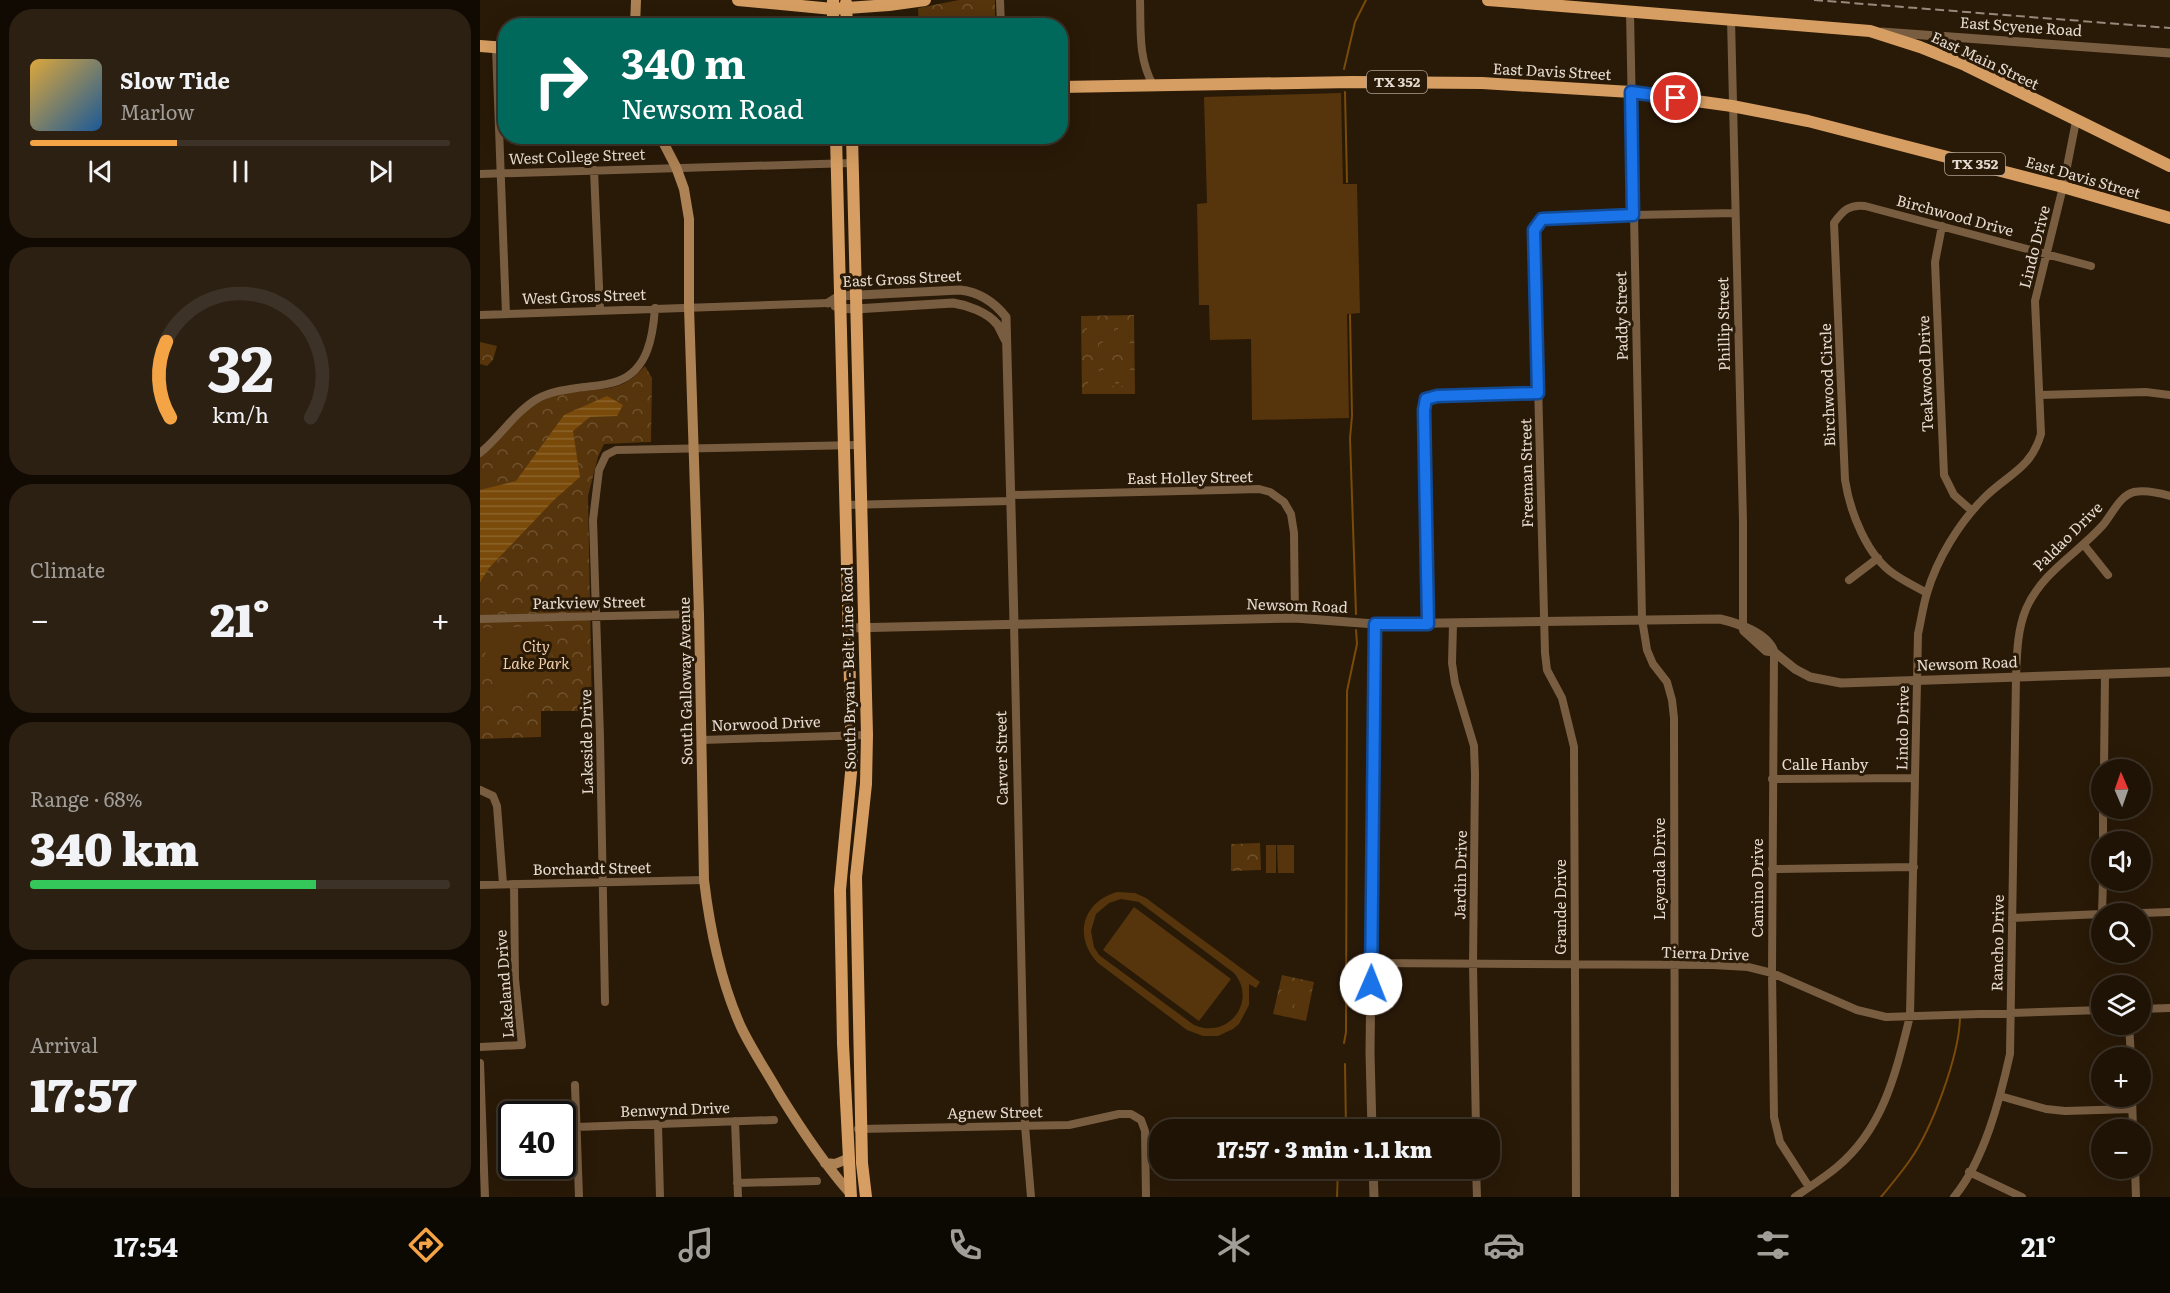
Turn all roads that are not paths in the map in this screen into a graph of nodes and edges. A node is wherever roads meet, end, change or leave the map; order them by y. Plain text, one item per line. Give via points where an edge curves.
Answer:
1 (636, 0) edge
2 (738, 0) edge
3 (926, 0) edge
4 (1000, 0) edge
5 (1140, 0) edge
6 (1488, 0) edge
7 (833, 4) edge
8 (846, 4) edge
9 (1630, 12) junction
10 (635, 18) edge
11 (1001, 18) edge
12 (1731, 19) junction
13 (1870, 31) junction
14 (480, 46) edge
15 (498, 48) edge
16 (2170, 53) edge
17 (1153, 85) junction
18 (1068, 87) edge
19 (1631, 92) junction
20 (1732, 106) junction
21 (2076, 121) junction
22 (501, 144) edge
23 (664, 144) edge
24 (836, 144) edge
25 (852, 144) edge
26 (852, 163) junction
27 (836, 164) junction
28 (2170, 166) edge
29 (676, 167) junction
30 (594, 170) junction
31 (501, 173) junction
32 (480, 174) edge
33 (2063, 187) junction
34 (1847, 209) joint
35 (1735, 213) junction
36 (1633, 215) junction
37 (2170, 218) edge
38 (1942, 226) junction
39 (2046, 254) junction
40 (2091, 266) dead end
41 (855, 295) junction
42 (839, 302) junction
43 (828, 303) joint
44 (689, 307) junction
45 (655, 308) junction
46 (855, 309) junction
47 (600, 310) junction
48 (506, 314) junction
49 (480, 315) edge
50 (1006, 317) joint
51 (1007, 343) junction
52 (841, 369) junction
53 (856, 369) junction
54 (1538, 393) junction
55 (2040, 395) junction
56 (2170, 395) edge
57 (843, 445) junction
58 (858, 445) junction
59 (693, 447) junction
60 (480, 453) edge
61 (2170, 496) edge
62 (1011, 498) junction
63 (860, 504) junction
64 (844, 505) junction
65 (1972, 511) junction
66 (2084, 545) junction
67 (861, 558) junction
68 (1878, 558) junction
69 (846, 559) junction
70 (2108, 575) dead end
71 (1849, 580) dead end
72 (1927, 593) junction
73 (699, 614) junction
74 (597, 616) junction
75 (1295, 618) junction
76 (480, 619) edge
77 (1642, 620) junction
78 (1544, 622) junction
79 (1014, 623) junction
80 (1375, 624) junction
81 (1428, 624) junction
82 (1453, 624) junction
83 (848, 628) junction
84 (864, 628) junction
85 (1743, 628) junction
86 (1774, 652) junction
87 (2170, 672) edge
88 (2105, 674) junction
89 (2016, 677) junction
90 (1917, 681) junction
91 (867, 735) junction
92 (851, 736) junction
93 (702, 740) junction
94 (2104, 759) edge
95 (1915, 778) junction
96 (1772, 779) junction
97 (480, 790) edge
98 (1914, 867) junction
99 (1772, 869) junction
100 (704, 880) junction
101 (603, 882) junction
102 (503, 884) junction
103 (514, 884) junction
104 (480, 885) edge
105 (2170, 912) edge
106 (2151, 913) edge
107 (2091, 914) edge
108 (2012, 918) junction
109 (1371, 963) junction
110 (1473, 964) junction
111 (1574, 965) junction
112 (1673, 965) junction
113 (1772, 973) junction
114 (605, 1002) dead end
115 (2170, 1008) edge
116 (2151, 1009) edge
117 (2091, 1010) edge
118 (2011, 1013) junction
119 (1910, 1016) junction
120 (843, 1044) junction
121 (859, 1044) junction
122 (480, 1047) edge
123 (480, 1063) edge
124 (575, 1085) dead end
125 (2000, 1096) junction
126 (575, 1101) edge
127 (2133, 1109) joint
128 (1372, 1119) edge
129 (1476, 1119) edge
130 (2133, 1119) edge
131 (774, 1120) dead end
132 (735, 1121) junction
133 (658, 1125) junction
134 (1025, 1126) junction
135 (576, 1127) joint
136 (846, 1129) junction
137 (861, 1129) junction
138 (847, 1159) junction
139 (825, 1163) junction
140 (1969, 1172) junction
141 (1373, 1179) edge
142 (1476, 1179) edge
143 (2135, 1179) edge
144 (816, 1181) dead end
145 (737, 1183) junction
146 (1809, 1187) junction
147 (853, 1195) edge
148 (485, 1197) edge
149 (579, 1197) edge
150 (660, 1197) edge
151 (738, 1197) edge
152 (866, 1197) edge
153 (1031, 1197) edge
154 (1146, 1197) edge
155 (1374, 1197) edge
156 (1477, 1197) edge
157 (1576, 1197) edge
158 (1675, 1197) edge
159 (1795, 1197) edge
160 (1954, 1197) edge
161 (2022, 1197) edge
162 (2136, 1197) edge

1 - 10 main road
2 - 7 main road
3 - 8 main road
4 - 11 street
5 - 17 street via 1143,63
6 - 9 main road, East Main Street
7 - 8 main road
9 - 12 main road, East Main Street
9 - 19 street, Paddy Street
12 - 13 main road, East Main Street
12 - 20 street, Phillip Street
13 - 16 street, East Scyene Road
13 - 21 main road, East Main Street via 1965,65
14 - 15 main road
17 - 18 main road, East Davis Street / TX 352
17 - 19 main road, East Davis Street / TX 352 via 1482,83
19 - 20 main road, East Davis Street / TX 352
19 - 36 street, Paddy Street
20 - 33 main road, East Davis Street / TX 352 via 1822,124
20 - 35 street, Phillip Street
21 - 28 main road, East Main Street
21 - 33 street, Lindo Drive
22 - 31 street
23 - 29 main road, South Galloway Avenue
24 - 27 main road, South Bryan - Belt Line Road
25 - 26 main road, South Bryan - Belt Line Road
26 - 27 street, West College Street
26 - 41 main road, South Bryan - Belt Line Road
27 - 29 street, West College Street
27 - 42 main road, South Bryan - Belt Line Road
29 - 30 street, West College Street
29 - 44 main road, South Galloway Avenue via 689,219
30 - 31 street, West College Street
30 - 47 street
31 - 32 street, West College Street
31 - 48 street
33 - 37 main road, East Davis Street / TX 352
33 - 39 street, Lindo Drive
34 - 38 street, Birchwood Drive via 1865,206
34 - 68 street, Birchwood Circle via 1834,223 1845,480 1860,532
35 - 36 street
35 - 85 street, Phillip Street
36 - 54 street, Freeman Street via 1542,219 1534,230
36 - 77 street, Paddy Street
38 - 39 street, Birchwood Drive
38 - 65 street, Teakwood Drive via 1935,262 1944,475 1954,495
39 - 40 street, Birchwood Drive
39 - 55 street, Lindo Drive via 2035,301
41 - 42 street, East Gross Street
41 - 46 main road, South Bryan - Belt Line Road
41 - 50 street, East Gross Street via 973,291
42 - 43 street, East Gross Street
42 - 46 street, East Gross Street
42 - 52 main road, South Bryan - Belt Line Road
43 - 44 street, East Gross Street
44 - 45 street, West Gross Street
44 - 59 main road, South Galloway Avenue
45 - 47 street, West Gross Street
45 - 60 street via 651,343 642,361 627,376 538,399
46 - 51 street, East Gross Street via 963,305 996,323
46 - 53 main road, South Bryan - Belt Line Road
47 - 48 street, West Gross Street
48 - 49 street, West Gross Street
50 - 51 street, Carver Street
51 - 62 street, Carver Street
52 - 53 main road
52 - 57 main road, South Bryan - Belt Line Road
53 - 58 main road, South Bryan - Belt Line Road
54 - 78 street, Freeman Street
54 - 81 street via 1426,399
55 - 56 street
55 - 65 street, Lindo Drive via 2041,434 2031,459
57 - 58 street
57 - 59 street
57 - 64 main road, South Bryan - Belt Line Road
58 - 63 main road, South Bryan - Belt Line Road
59 - 73 main road, South Galloway Avenue
59 - 74 street, Lakeside Drive via 610,452 602,462 593,520
61 - 66 street, Paldao Drive via 2133,492
62 - 63 street, East Holley Street
62 - 75 street, East Holley Street via 1247,489 1270,492 1291,513
62 - 79 street, Carver Street
63 - 64 street, East Holley Street
63 - 67 main road, South Bryan - Belt Line Road
64 - 69 main road, South Bryan - Belt Line Road
65 - 72 street, Lindo Drive via 1947,546
66 - 70 street
66 - 89 street, Paldao Drive via 2042,582 2033,596 2018,640
67 - 69 main road
67 - 84 main road, South Bryan - Belt Line Road
68 - 71 street
68 - 72 street, Birchwood Circle via 1892,573
69 - 83 main road, South Bryan - Belt Line Road
72 - 90 street, Lindo Drive via 1918,634
73 - 74 street, Parkview Street
73 - 93 main road, South Galloway Avenue
74 - 76 street, Parkview Street
74 - 101 street, Lakeside Drive
75 - 79 street, Newsom Road
75 - 80 street, Newsom Road
77 - 78 street, Newsom Road
77 - 85 street, Newsom Road via 1720,619
77 - 112 street, Leyenda Drive via 1647,650 1667,682 1672,700
78 - 82 street, Newsom Road
78 - 111 street, Grande Drive via 1547,670 1562,698 1574,747
79 - 84 street, Newsom Road
79 - 134 street, Carver Street
80 - 81 street, Newsom Road
80 - 109 street
81 - 82 street, Newsom Road
82 - 110 street, Jardin Drive via 1455,682 1474,746
83 - 84 street, Newsom Road
83 - 92 main road, South Bryan - Belt Line Road
84 - 91 main road, South Bryan - Belt Line Road
85 - 86 street, Newsom Road via 1753,631
86 - 90 street, Newsom Road via 1795,669 1821,680
86 - 96 street, Camino Drive
87 - 88 street, Newsom Road
88 - 89 street, Newsom Road
88 - 94 street
89 - 90 street, Newsom Road
89 - 108 street, Rancho Drive
90 - 95 street, Lindo Drive
91 - 92 street, Norwood Drive
91 - 121 main road, South Bryan - Belt Line Road via 856,877
92 - 93 street, Norwood Drive
92 - 120 main road, South Bryan - Belt Line Road via 851,782 840,890
93 - 100 main road, South Galloway Avenue
95 - 96 street, Calle Hanby
95 - 98 street, Lindo Drive
96 - 99 street, Camino Drive
97 - 102 street via 493,796 497,806
98 - 99 street
98 - 119 street, Lindo Drive
99 - 113 street, Camino Drive
100 - 101 street, Borchardt Street
100 - 139 main road, South Galloway Avenue via 715,949 741,1026 796,1122
101 - 103 street, Borchardt Street
101 - 114 street, Lakeside Drive
102 - 103 street, Borchardt Street
102 - 104 street, Borchardt Street
103 - 122 street, Lakeland Drive via 515,979 522,1045
105 - 106 street
107 - 108 street
108 - 118 street, Rancho Drive
109 - 110 street, Tierra Drive
109 - 128 street
110 - 111 street, Tierra Drive
110 - 129 street, Jardin Drive
111 - 112 street, Tierra Drive
111 - 157 street, Grande Drive
112 - 113 street, Tierra Drive via 1748,967
112 - 158 street, Leyenda Drive
113 - 119 street, Tierra Drive via 1857,1010 1886,1017
113 - 146 street, Camino Drive via 1774,1117 1780,1142
115 - 116 street
117 - 118 street, Tierra Drive
118 - 119 street, Tierra Drive
118 - 125 street, Rancho Drive via 2010,1054
119 - 146 street, Lindo Drive via 1890,1092 1878,1118 1838,1166
120 - 121 main road
120 - 136 main road, South Bryan - Belt Line Road
121 - 137 main road, South Bryan - Belt Line Road
123 - 148 street
124 - 126 street
125 - 127 street via 2046,1109
125 - 140 street, Rancho Drive
127 - 130 street
131 - 132 street, Benwynd Drive
132 - 133 street, Benwynd Drive
132 - 145 street
133 - 135 street, Benwynd Drive
133 - 150 street
134 - 137 street, Agnew Street
134 - 153 street, Carver Street
134 - 154 street, Agnew Street via 1076,1124 1123,1113 1134,1115 1145,1131
135 - 149 street
136 - 137 street, Agnew Street
136 - 138 main road, South Bryan - Belt Line Road
137 - 152 main road, South Bryan - Belt Line Road
138 - 139 main road
138 - 147 main road, South Bryan - Belt Line Road
139 - 147 main road, South Galloway Avenue
140 - 160 street, Rancho Drive
140 - 161 street
141 - 155 street
142 - 156 street
143 - 162 street
144 - 145 street
145 - 151 street
146 - 159 street, Lindo Drive

